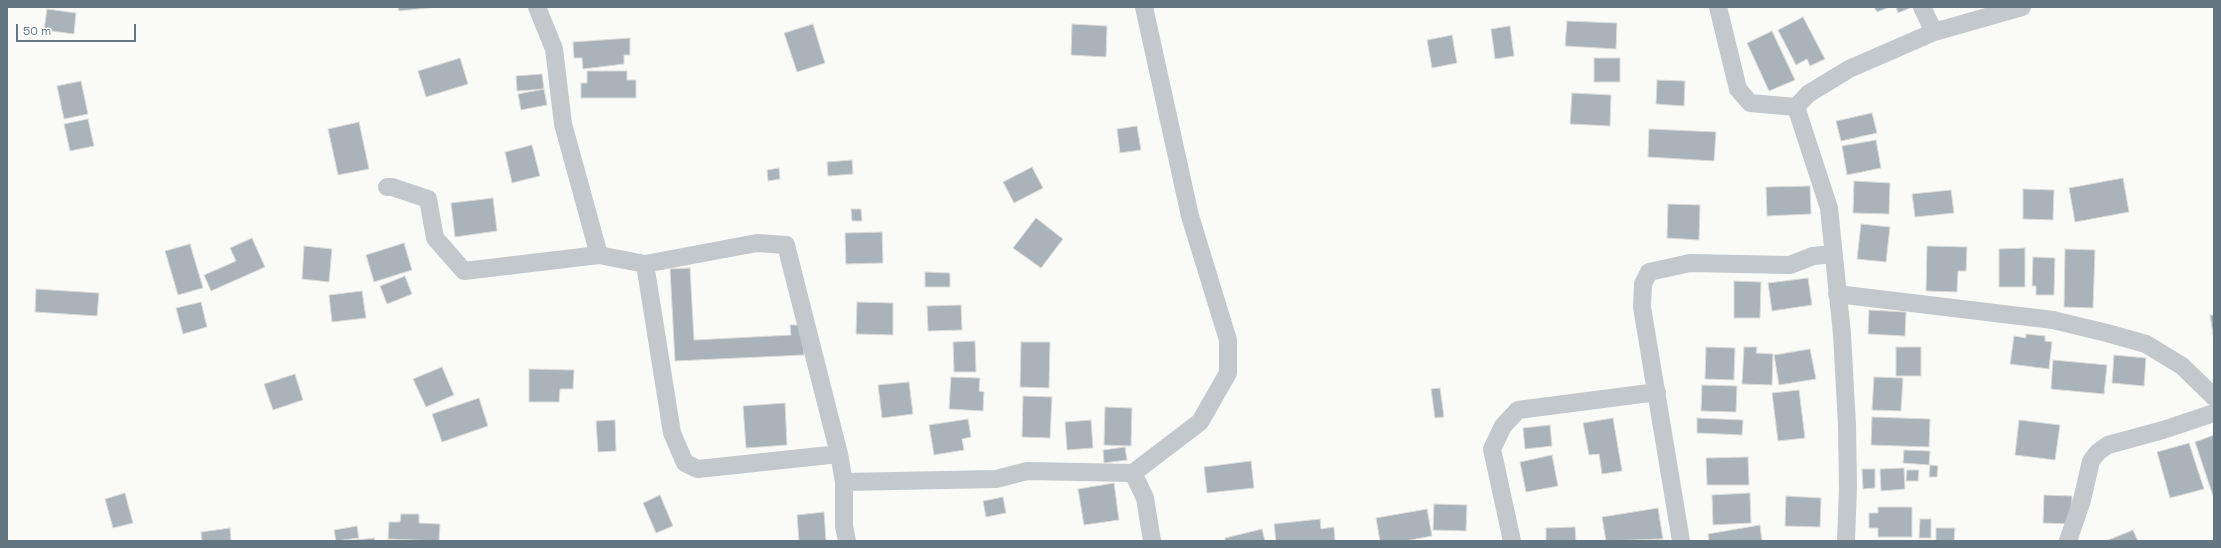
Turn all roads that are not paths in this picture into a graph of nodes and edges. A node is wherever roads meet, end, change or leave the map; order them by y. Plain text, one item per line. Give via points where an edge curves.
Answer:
1 (537, 7) edge
2 (1144, 7) edge
3 (1718, 7) edge
4 (1922, 7) edge
5 (2022, 7) edge
6 (1934, 32) junction
7 (1796, 107) junction
8 (387, 187) dead end
9 (1834, 254) junction
10 (599, 255) junction
11 (645, 264) junction
12 (1837, 294) junction
13 (1657, 392) junction
14 (2214, 397) edge
15 (2214, 413) edge
16 (839, 454) junction
17 (1133, 473) junction
18 (844, 482) junction
19 (847, 541) edge
20 (1152, 541) edge
21 (1512, 541) edge
22 (1681, 541) edge
23 (1846, 541) edge
24 (2068, 541) edge

1 - 10 street via 554,48 563,124
2 - 17 street via 1190,216 1228,340 1228,373 1200,422
3 - 7 street via 1738,89 1750,103
4 - 6 street
5 - 6 street
6 - 7 street via 1849,69 1808,94
7 - 9 street via 1829,208
8 - 10 street via 428,200 436,238 464,271
9 - 12 street
9 - 13 street via 1813,256 1790,265 1690,263 1649,272 1644,284 1642,307
10 - 11 street
11 - 16 street via 758,243 786,245
11 - 16 street via 672,433 685,463 698,469
12 - 14 street via 2053,320 2107,333 2146,344 2182,366
12 - 23 street via 1847,425
13 - 21 street via 1518,410 1502,426 1492,449
13 - 22 street
15 - 24 street via 2108,445 2098,452 2091,461 2082,500
16 - 18 street
17 - 18 street via 1027,471 996,479
17 - 20 street via 1145,498
18 - 19 street via 844,526

